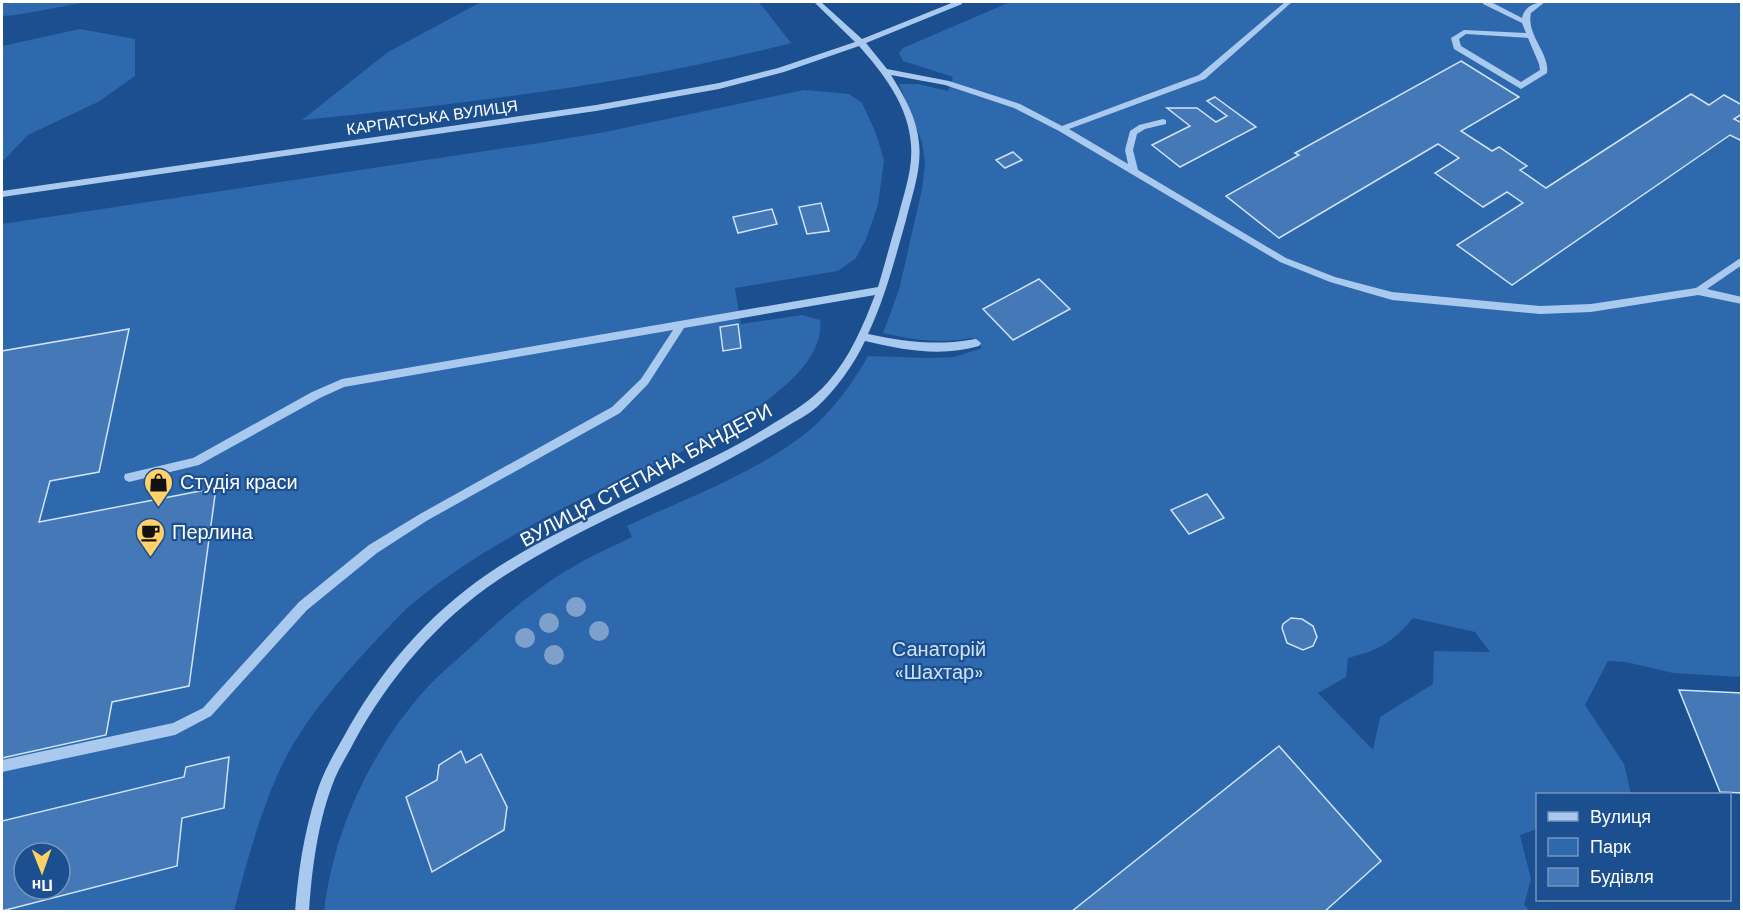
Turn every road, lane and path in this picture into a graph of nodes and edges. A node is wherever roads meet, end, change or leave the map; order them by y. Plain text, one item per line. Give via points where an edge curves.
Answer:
1 (817, 2) edge
2 (959, 2) edge
3 (1289, 2) edge
4 (1486, 2) edge
5 (1542, 2) edge
6 (1525, 22) junction
7 (1531, 36) junction
8 (862, 42) junction
9 (883, 71) junction
10 (1163, 122) dead end
11 (1062, 129) junction
12 (1134, 171) junction
13 (2, 194) edge
14 (1742, 260) edge
15 (882, 291) junction
16 (1698, 291) junction
17 (1742, 301) edge
18 (680, 327) junction
19 (863, 337) junction
20 (976, 344) dead end
21 (129, 477) dead end
22 (2, 765) edge
23 (302, 912) edge

1 - 8 street, ВУЛИЦЯ СТЕПАНА БАНДЕРИ
2 - 8 street, КАРПАТСЬКА ВУЛИЦЯ
3 - 11 street via 1202,77
4 - 6 street
5 - 6 street via 1527,12
6 - 7 street
7 - 7 street via 1544,71 1521,86 1457,46 1455,38 1464,32
8 - 9 street, ВУЛИЦЯ СТЕПАНА БАНДЕРИ
8 - 13 street, КАРПАТСЬКА ВУЛИЦЯ via 749,79 596,108
9 - 11 street via 946,83 1017,106
9 - 15 street, ВУЛИЦЯ СТЕПАНА БАНДЕРИ via 914,133 915,151
10 - 12 street via 1133,133 1129,150
11 - 12 street
12 - 16 street via 1283,260 1333,280 1392,296 1540,310 1591,308
14 - 16 street
15 - 18 street
15 - 19 street, ВУЛИЦЯ СТЕПАНА БАНДЕРИ
16 - 17 street
18 - 21 street via 342,383 195,462
18 - 22 street via 635,395 616,410 373,549 303,606 207,712 175,729
19 - 20 street via 930,349
19 - 23 street, ВУЛИЦЯ СТЕПАНА БАНДЕРИ via 838,380 811,406 756,441 494,576 402,659 361,714 328,778 305,866

